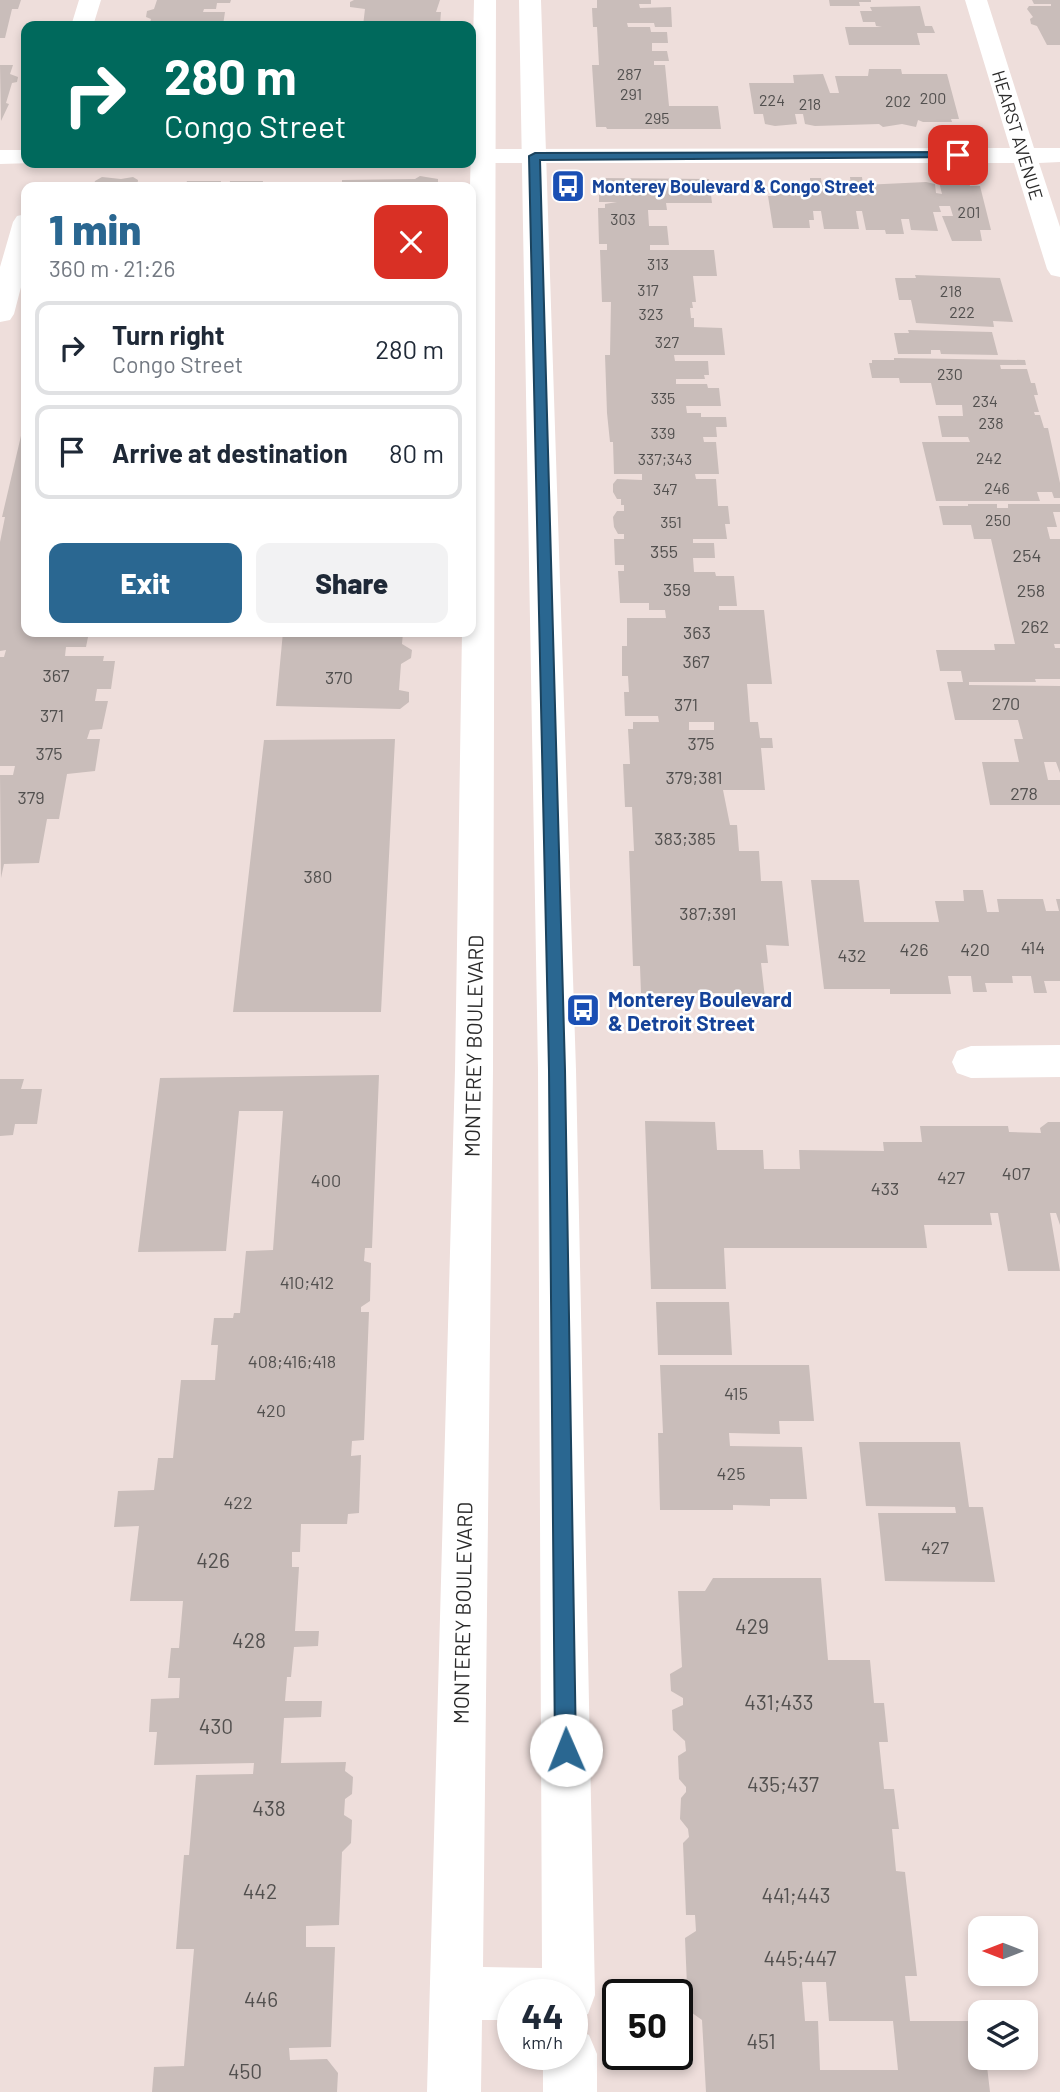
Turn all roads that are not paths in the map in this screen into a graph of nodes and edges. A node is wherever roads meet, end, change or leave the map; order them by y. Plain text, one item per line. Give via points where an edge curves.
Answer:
1 (90, 0) edge
2 (485, 0) edge
3 (530, 0) edge
4 (976, 0) edge
5 (84, 21) edge
6 (1025, 155) junction
7 (1060, 155) edge
8 (477, 156) edge
9 (535, 156) junction
10 (0, 158) edge
11 (21, 162) edge
12 (21, 240) edge
13 (1060, 269) edge
14 (0, 314) edge
15 (476, 461) edge
16 (475, 637) edge
17 (1060, 1061) edge
18 (971, 1062) dead end
19 (569, 1979) edge
20 (456, 1993) junction
21 (497, 1994) edge
22 (570, 2070) edge
23 (454, 2092) edge
24 (570, 2092) edge

1 - 5 main road
2 - 8 main road, MONTEREY BOULEVARD
3 - 9 main road
4 - 6 main road, HEARST AVENUE
6 - 7 main road
6 - 9 main road
6 - 13 main road, HEARST AVENUE
8 - 9 main road
8 - 15 main road, MONTEREY BOULEVARD
9 - 19 main road via 557,1070
10 - 11 main road
12 - 14 main road
16 - 20 main road, MONTEREY BOULEVARD via 474,1070
17 - 18 main road
20 - 21 main road
20 - 23 main road, MONTEREY BOULEVARD
22 - 24 main road

